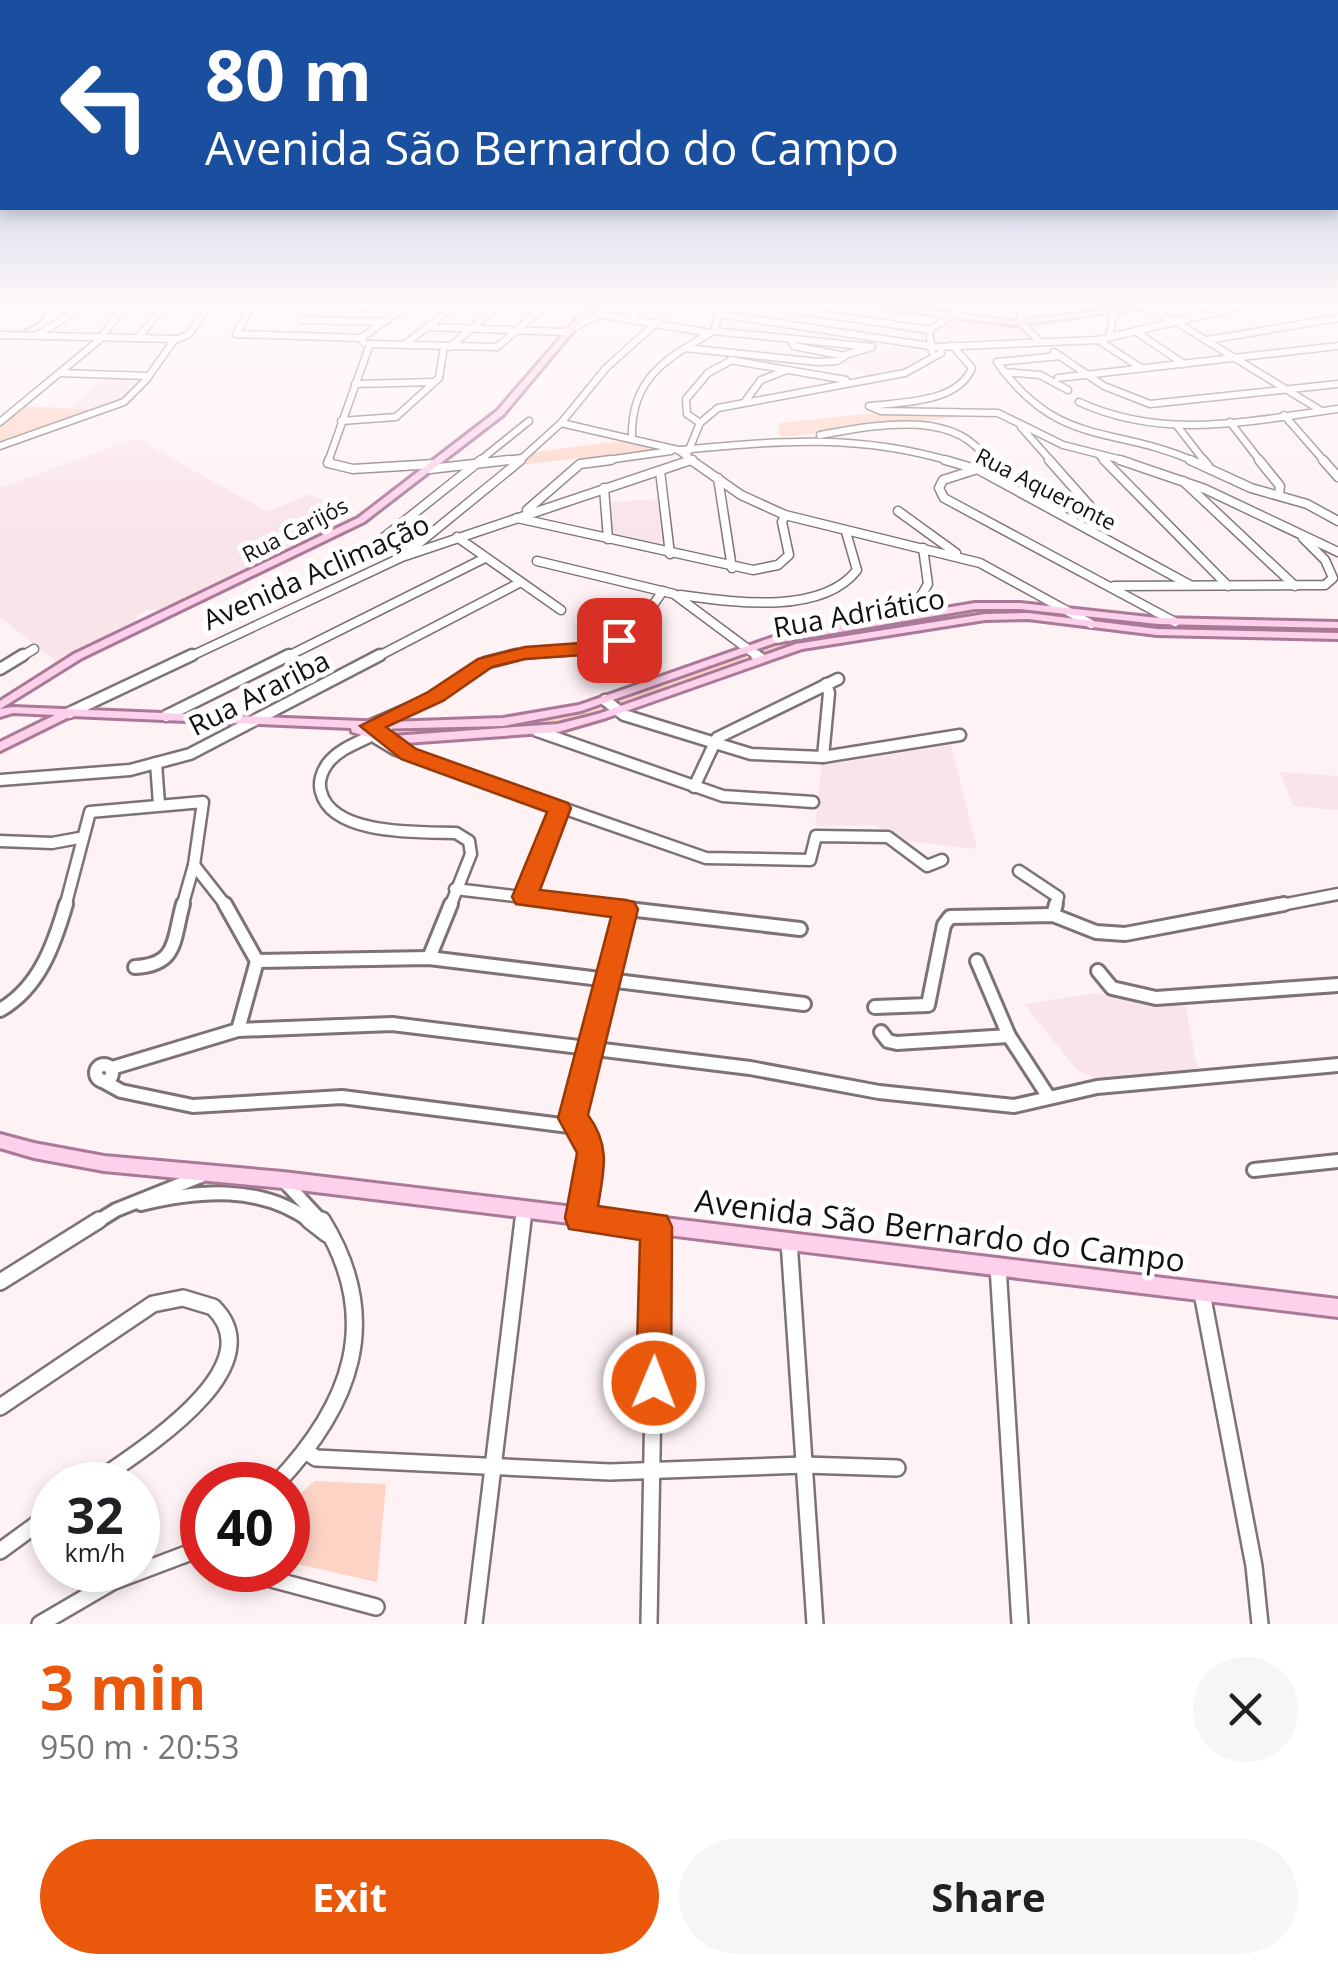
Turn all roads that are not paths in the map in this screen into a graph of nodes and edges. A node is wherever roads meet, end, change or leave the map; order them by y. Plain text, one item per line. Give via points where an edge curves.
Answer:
1 (48, 383) edge
2 (141, 383) edge
3 (403, 383) edge
4 (433, 383) edge
5 (526, 383) edge
6 (594, 383) edge
7 (647, 383) edge
8 (699, 383) edge
9 (759, 383) edge
10 (831, 383) edge
11 (963, 383) edge
12 (1010, 383) edge
13 (1055, 383) edge
14 (1104, 383) edge
15 (1276, 383) edge
16 (355, 384) joint
17 (1338, 384) edge
18 (1068, 390) dead end
19 (1287, 390) junction
20 (746, 400) junction
21 (1079, 402) dead end
22 (1338, 409) edge
23 (1321, 411) junction
24 (1284, 416) junction
25 (1056, 420) junction
26 (341, 421) junction
27 (528, 421) dead end
28 (0, 422) edge
29 (1230, 422) junction
30 (561, 423) junction
31 (698, 426) junction
32 (1022, 427) junction
33 (1178, 427) junction
34 (632, 438) junction
35 (804, 438) junction
36 (0, 446) edge
37 (1063, 446) junction
38 (678, 450) junction
39 (1196, 451) junction
40 (692, 453) junction
41 (1176, 454) junction
42 (1100, 456) junction
43 (523, 458) junction
44 (1324, 461) junction
45 (1338, 462) edge
46 (475, 465) junction
47 (432, 466) junction
48 (1210, 468) junction
49 (661, 470) junction
50 (980, 470) junction
51 (1338, 476) edge
52 (718, 478) junction
53 (1182, 480) junction
54 (604, 488) junction
55 (1279, 494) junction
56 (536, 506) junction
57 (785, 515) junction
58 (518, 516) junction
59 (1338, 521) edge
60 (1090, 530) junction
61 (1297, 531) junction
62 (846, 532) junction
63 (457, 537) junction
64 (382, 539) dead end
65 (608, 540) junction
66 (426, 543) junction
67 (1328, 546) junction
68 (923, 548) junction
69 (942, 552) junction
70 (1338, 552) edge
71 (670, 554) junction
72 (961, 557) junction
73 (484, 558) junction
74 (1325, 560) junction
75 (537, 561) dead end
76 (732, 568) junction
77 (519, 584) junction
78 (1190, 585) junction
79 (1113, 586) junction
80 (1229, 586) junction
81 (1296, 586) junction
82 (662, 591) junction
83 (674, 594) junction
84 (560, 610) dead end
85 (1077, 614) junction
86 (909, 616) junction
87 (1200, 622) junction
88 (1338, 625) edge
89 (1174, 627) junction
90 (1210, 634) junction
91 (1338, 636) edge
92 (748, 648) junction
93 (34, 649) dead end
94 (760, 658) junction
95 (0, 669) edge
96 (838, 679) dead end
97 (826, 684) junction
98 (16, 694) joint
99 (605, 700) junction
100 (4, 710) edge
101 (614, 712) junction
102 (69, 713) junction
103 (166, 716) junction
104 (257, 721) junction
105 (537, 731) junction
106 (381, 733) junction
107 (960, 735) dead end
108 (712, 745) junction
109 (0, 746) edge
110 (408, 754) junction
111 (823, 757) junction
112 (156, 763) junction
113 (0, 780) edge
114 (694, 787) junction
115 (813, 802) dead end
116 (159, 804) junction
117 (560, 808) junction
118 (79, 838) junction
119 (0, 842) edge
120 (942, 860) dead end
121 (194, 865) junction
122 (1019, 871) dead end
123 (455, 890) junction
124 (1338, 894) edge
125 (525, 897) junction
126 (626, 909) junction
127 (1054, 915) junction
128 (800, 929) dead end
129 (429, 958) junction
130 (257, 961) junction
131 (977, 961) dead end
132 (135, 968) dead end
133 (1098, 971) dead end
134 (606, 979) junction
135 (1338, 985) edge
136 (804, 1004) dead end
137 (875, 1008) dead end
138 (0, 1010) edge
139 (238, 1030) junction
140 (881, 1032) dead end
141 (1009, 1036) junction
142 (589, 1047) junction
143 (1338, 1066) edge
144 (1048, 1096) junction
145 (577, 1127) junction
146 (0, 1140) edge
147 (1338, 1161) edge
148 (1254, 1170) dead end
149 (211, 1172) junction
150 (283, 1180) junction
151 (116, 1210) junction
152 (524, 1212) junction
153 (580, 1218) junction
154 (656, 1227) junction
155 (334, 1240) junction
156 (789, 1241) junction
157 (998, 1266) junction
158 (0, 1282) edge
159 (1202, 1293) junction
160 (1338, 1308) edge
161 (0, 1407) edge
162 (307, 1452) junction
163 (121, 1462) edge
164 (297, 1462) edge
165 (805, 1466) junction
166 (491, 1468) junction
167 (897, 1468) dead end
168 (652, 1472) junction
169 (30, 1530) edge
170 (0, 1552) edge
171 (180, 1558) edge
172 (310, 1589) edge
173 (376, 1607) dead end
174 (40, 1624) edge
175 (474, 1624) edge
176 (649, 1624) edge
177 (815, 1624) edge
178 (1020, 1624) edge
179 (1260, 1624) edge

1 - 28 street
2 - 36 street via 120,405
3 - 16 street
4 - 26 street via 393,418
5 - 47 main road, Rua Carijós via 507,407
6 - 30 street
7 - 34 street via 629,414
8 - 31 street via 686,398 687,414
9 - 20 street
10 - 20 street
11 - 32 street via 956,390 869,406 988,411
12 - 25 street
13 - 18 street
14 - 19 street via 1156,404
15 - 19 street
16 - 26 street
17 - 19 street
19 - 23 street
20 - 31 street via 718,408
21 - 33 street via 1118,419
22 - 23 street
23 - 24 street
24 - 29 street
24 - 44 street
25 - 37 street
25 - 41 street via 1099,438
26 - 47 street via 326,460 331,466
27 - 46 street, Rua Carijós
29 - 33 street
29 - 55 street via 1280,486
30 - 34 street
30 - 43 street
31 - 40 street
32 - 37 street
32 - 60 street via 1096,513
33 - 39 street
34 - 38 street
35 - 40 street, Rua Aqueronte
35 - 50 street, Rua Aqueronte via 896,448
35 - 50 street via 934,427 978,444 990,462
37 - 42 street
38 - 40 street
38 - 56 street via 580,464
39 - 41 street
39 - 48 street
40 - 49 street, Avenida Aclimação
40 - 52 street
41 - 48 street
42 - 53 street
42 - 80 street
43 - 46 street
43 - 66 street
44 - 45 street
44 - 51 street
46 - 47 street
46 - 64 street, Rua Carijós
47 - 98 main road, Rua Carijós via 336,534 105,642
48 - 55 street
49 - 54 street, Avenida Aclimação
49 - 71 street
50 - 60 street, Rua Aqueronte
50 - 79 street via 946,478 939,492
52 - 57 street
52 - 76 street
53 - 61 street
53 - 81 street
54 - 56 street, Avenida Aclimação
54 - 65 street
55 - 59 street
56 - 58 street, Avenida Aclimação
57 - 62 street
57 - 76 street via 785,560 761,570
58 - 63 street, Avenida Aclimação
58 - 65 street
60 - 78 street, Rua Aqueronte
61 - 67 street
61 - 74 street
62 - 68 street
62 - 83 street via 857,570 838,588 754,603
63 - 66 street, Avenida Aclimação
63 - 73 street
65 - 71 street
66 - 102 street, Avenida Aclimação
67 - 70 street
67 - 74 street
68 - 69 street
68 - 86 street via 932,580
69 - 72 street
69 - 72 street via 892,514 898,511
71 - 76 street
72 - 85 street
73 - 77 street
73 - 103 street
74 - 81 street via 1333,574 1329,582
75 - 82 street
77 - 84 street
77 - 104 street, Rua Arariba
78 - 79 street
78 - 80 street
79 - 89 street
80 - 81 street
82 - 83 street
82 - 106 street via 634,629 608,645 485,663
83 - 92 street
85 - 86 main road, Rua Adriático via 986,605
85 - 89 main road, Rua Adriático
85 - 94 main road, Rua Adriático via 998,616
86 - 92 main road, Rua Adriático
87 - 88 main road, Rua Adriático
87 - 89 main road, Rua Adriático
87 - 90 main road
89 - 90 main road, Rua Adriático
90 - 91 main road, Rua Adriático
92 - 94 street
92 - 99 main road, Rua Adriático
93 - 95 street
94 - 101 main road, Rua Adriático
96 - 97 street
97 - 108 street
97 - 111 street
98 - 100 main road, Rua Adriático
99 - 101 street
99 - 106 main road, Rua Adriático via 522,721
100 - 102 main road, Rua Adriático
101 - 105 main road, Rua Adriático
101 - 108 street
102 - 103 main road, Rua Adriático
102 - 109 main road, Avenida Aclimação
103 - 104 main road, Rua Adriático
104 - 106 main road, Rua Adriático
104 - 112 street, Rua Arariba
105 - 106 main road, Rua Adriático
105 - 114 street
106 - 110 street
106 - 110 street
106 - 123 street via 328,763 320,788 329,810 349,822 465,837 471,854
107 - 111 street
108 - 111 street
108 - 114 street
110 - 117 street
112 - 113 street, Rua Arariba
112 - 116 street
114 - 115 street via 736,799
116 - 118 street via 96,808
116 - 121 street via 203,802
117 - 120 street via 706,858 810,860 816,836 888,837 928,866
117 - 125 street
118 - 119 street
118 - 138 street via 74,877 41,969 20,999
121 - 130 street via 232,912
121 - 132 street via 168,958
122 - 127 street via 1058,897
123 - 125 street
123 - 129 street
124 - 127 street via 1125,934 1096,932
125 - 126 street
126 - 128 street
126 - 134 street
127 - 137 street via 950,917 928,1005
129 - 130 street
129 - 134 street
130 - 139 street
131 - 141 street
133 - 135 street via 1112,988 1150,998
134 - 136 street
134 - 142 street
139 - 142 street via 412,1024
139 - 145 street via 106,1066 95,1077 121,1091 193,1106 342,1097
140 - 141 street via 897,1044
141 - 144 street
142 - 144 street via 879,1092 1014,1106
142 - 145 street via 573,1112
143 - 144 street
145 - 153 street via 592,1153
146 - 149 main road, Avenida São Bernardo do Campo via 76,1160
147 - 148 street
149 - 150 main road, Avenida São Bernardo do Campo
149 - 151 street
150 - 152 main road, Avenida São Bernardo do Campo
150 - 155 street
151 - 155 street via 180,1194 234,1190 296,1212
151 - 158 street
152 - 153 main road, Avenida São Bernardo do Campo
152 - 166 street
153 - 154 main road, Avenida São Bernardo do Campo
154 - 156 main road, Avenida São Bernardo do Campo
154 - 168 street
155 - 162 street via 354,1301 352,1351 336,1405
156 - 157 main road, Avenida São Bernardo do Campo
156 - 165 street
157 - 159 main road, Avenida São Bernardo do Campo
157 - 178 street
159 - 160 main road, Avenida São Bernardo do Campo
159 - 179 street
161 - 163 street via 146,1307 180,1298 211,1305 227,1331 217,1384
162 - 164 street
162 - 166 street via 316,1458
165 - 167 street
165 - 168 street
165 - 177 street
166 - 168 street
166 - 175 street
168 - 176 street
169 - 170 street
171 - 174 street via 112,1582
172 - 173 street

